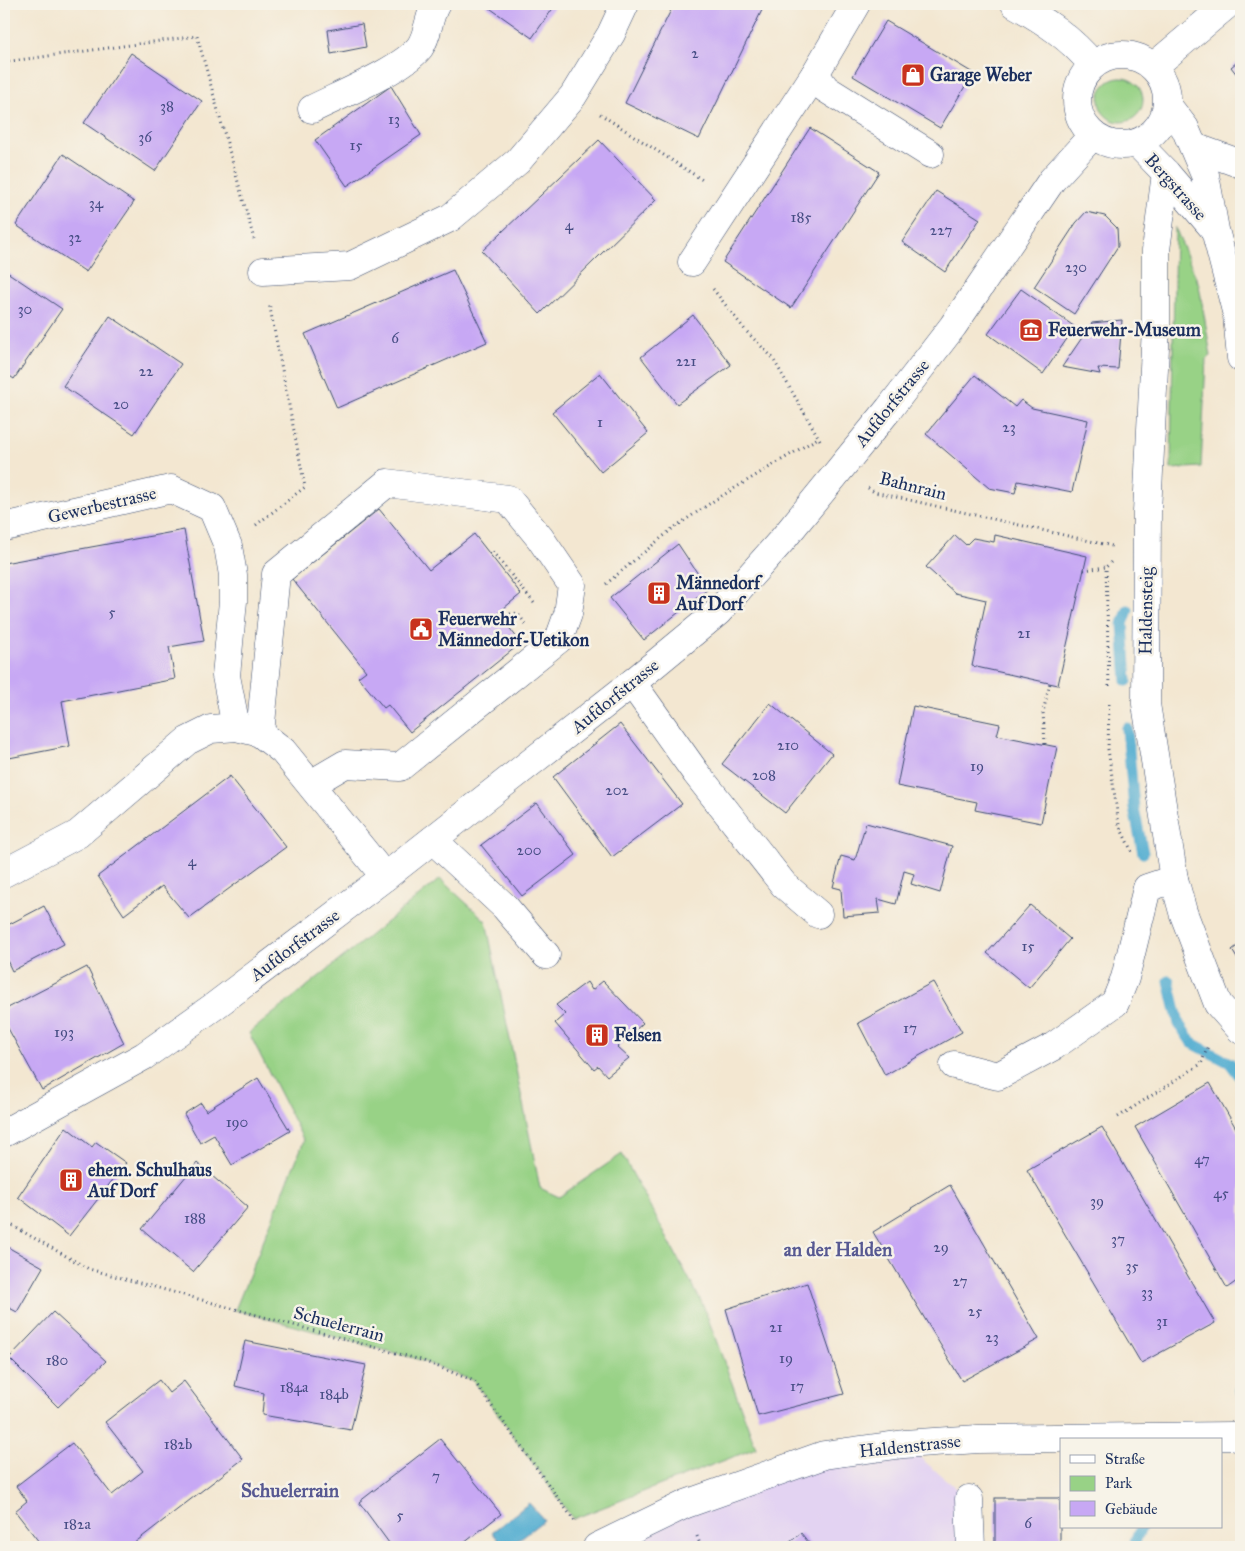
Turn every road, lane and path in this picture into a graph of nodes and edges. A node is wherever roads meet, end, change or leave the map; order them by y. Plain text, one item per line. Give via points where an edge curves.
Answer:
1 (436, 4) edge
2 (625, 4) edge
3 (856, 4) edge
4 (1015, 4) edge
5 (1228, 4) edge
6 (4, 62) edge
7 (1094, 65) junction
8 (1154, 67) junction
9 (815, 74) junction
10 (573, 96) junction
11 (1168, 105) junction
12 (312, 109) dead end
13 (1093, 135) junction
14 (1136, 143) junction
15 (1194, 147) junction
16 (930, 154) dead end
17 (1241, 164) edge
18 (1166, 174) junction
19 (711, 186) dead end
20 (1215, 230) junction
21 (692, 262) joint
22 (263, 271) junction
23 (1241, 358) edge
24 (818, 438) junction
25 (840, 468) junction
26 (4, 527) edge
27 (228, 546) junction
28 (1147, 553) junction
29 (489, 554) dead end
30 (1106, 567) dead end
31 (1084, 570) dead end
32 (535, 605) dead end
33 (568, 614) junction
34 (1050, 683) dead end
35 (632, 684) junction
36 (248, 730) junction
37 (1044, 744) dead end
38 (311, 784) junction
39 (433, 840) junction
40 (4, 873) edge
41 (385, 877) junction
42 (1174, 879) junction
43 (818, 914) dead end
44 (546, 954) dead end
45 (1241, 1030) edge
46 (1210, 1042) dead end
47 (954, 1065) dead end
48 (1118, 1118) dead end
49 (4, 1133) edge
50 (4, 1221) edge
51 (1060, 1438) edge
52 (1063, 1438) edge
53 (1241, 1438) edge
54 (969, 1499) dead end
55 (597, 1547) edge
56 (972, 1547) edge

1 - 12 street via 428,32 419,48 404,62
2 - 10 street via 611,34
3 - 9 street
4 - 7 street via 1074,42
5 - 8 street
6 - 22 path via 197,36
7 - 8 street via 1108,57 1124,54 1140,58
7 - 13 street via 1080,85 1077,108
8 - 11 street, Bergstrasse via 1165,85
9 - 16 street via 826,89
9 - 21 street
10 - 19 path
10 - 22 street via 518,161 450,218 350,266
11 - 14 street, Bergstrasse via 1158,128
11 - 15 street, Bergstrasse
13 - 14 street, Bergstrasse via 1114,145
13 - 25 street, Aufdorfstrasse via 1052,180 953,326
14 - 18 street, Bergstrasse
15 - 17 street
15 - 20 street, Bergstrasse via 1205,175
18 - 20 street, Bergstrasse
18 - 28 street, Haldensteig via 1156,250
20 - 23 street, Bergstrasse via 1237,315
21 - 24 path, Bahnrain via 746,331 772,357
22 - 27 path via 305,487
24 - 25 path, Bahnrain
24 - 33 path via 672,530
25 - 28 path, Bahnrain via 874,492
25 - 35 street, Aufdorfstrasse via 718,612
26 - 27 street, Gewerbestrasse via 171,489 212,508
27 - 36 street, Gewerbestrasse via 233,601 226,676
28 - 42 street, Haldensteig via 1146,704
29 - 32 path via 492,551
30 - 31 path
33 - 36 street via 572,585 508,499 387,483 276,574
33 - 38 street via 559,639 470,719 400,767 345,764
34 - 37 path via 1043,712
35 - 39 street, Aufdorfstrasse
35 - 43 street via 696,773 784,885
36 - 38 street via 283,751
36 - 40 street via 211,729 187,741 78,834
38 - 41 street
39 - 41 street, Aufdorfstrasse
39 - 44 street via 505,907
41 - 49 street, Aufdorfstrasse via 144,1056
42 - 45 street, Haldensteig via 1218,1004
42 - 47 street via 1146,888 1125,978 1114,1003 1054,1046 998,1076
46 - 48 path via 1201,1064
50 - 55 path, Schuelerrain via 89,1269 421,1360 474,1381 573,1519
51 - 55 street, Haldenstrasse via 904,1444 824,1455 686,1504
52 - 53 street, Haldenstrasse
54 - 56 street

